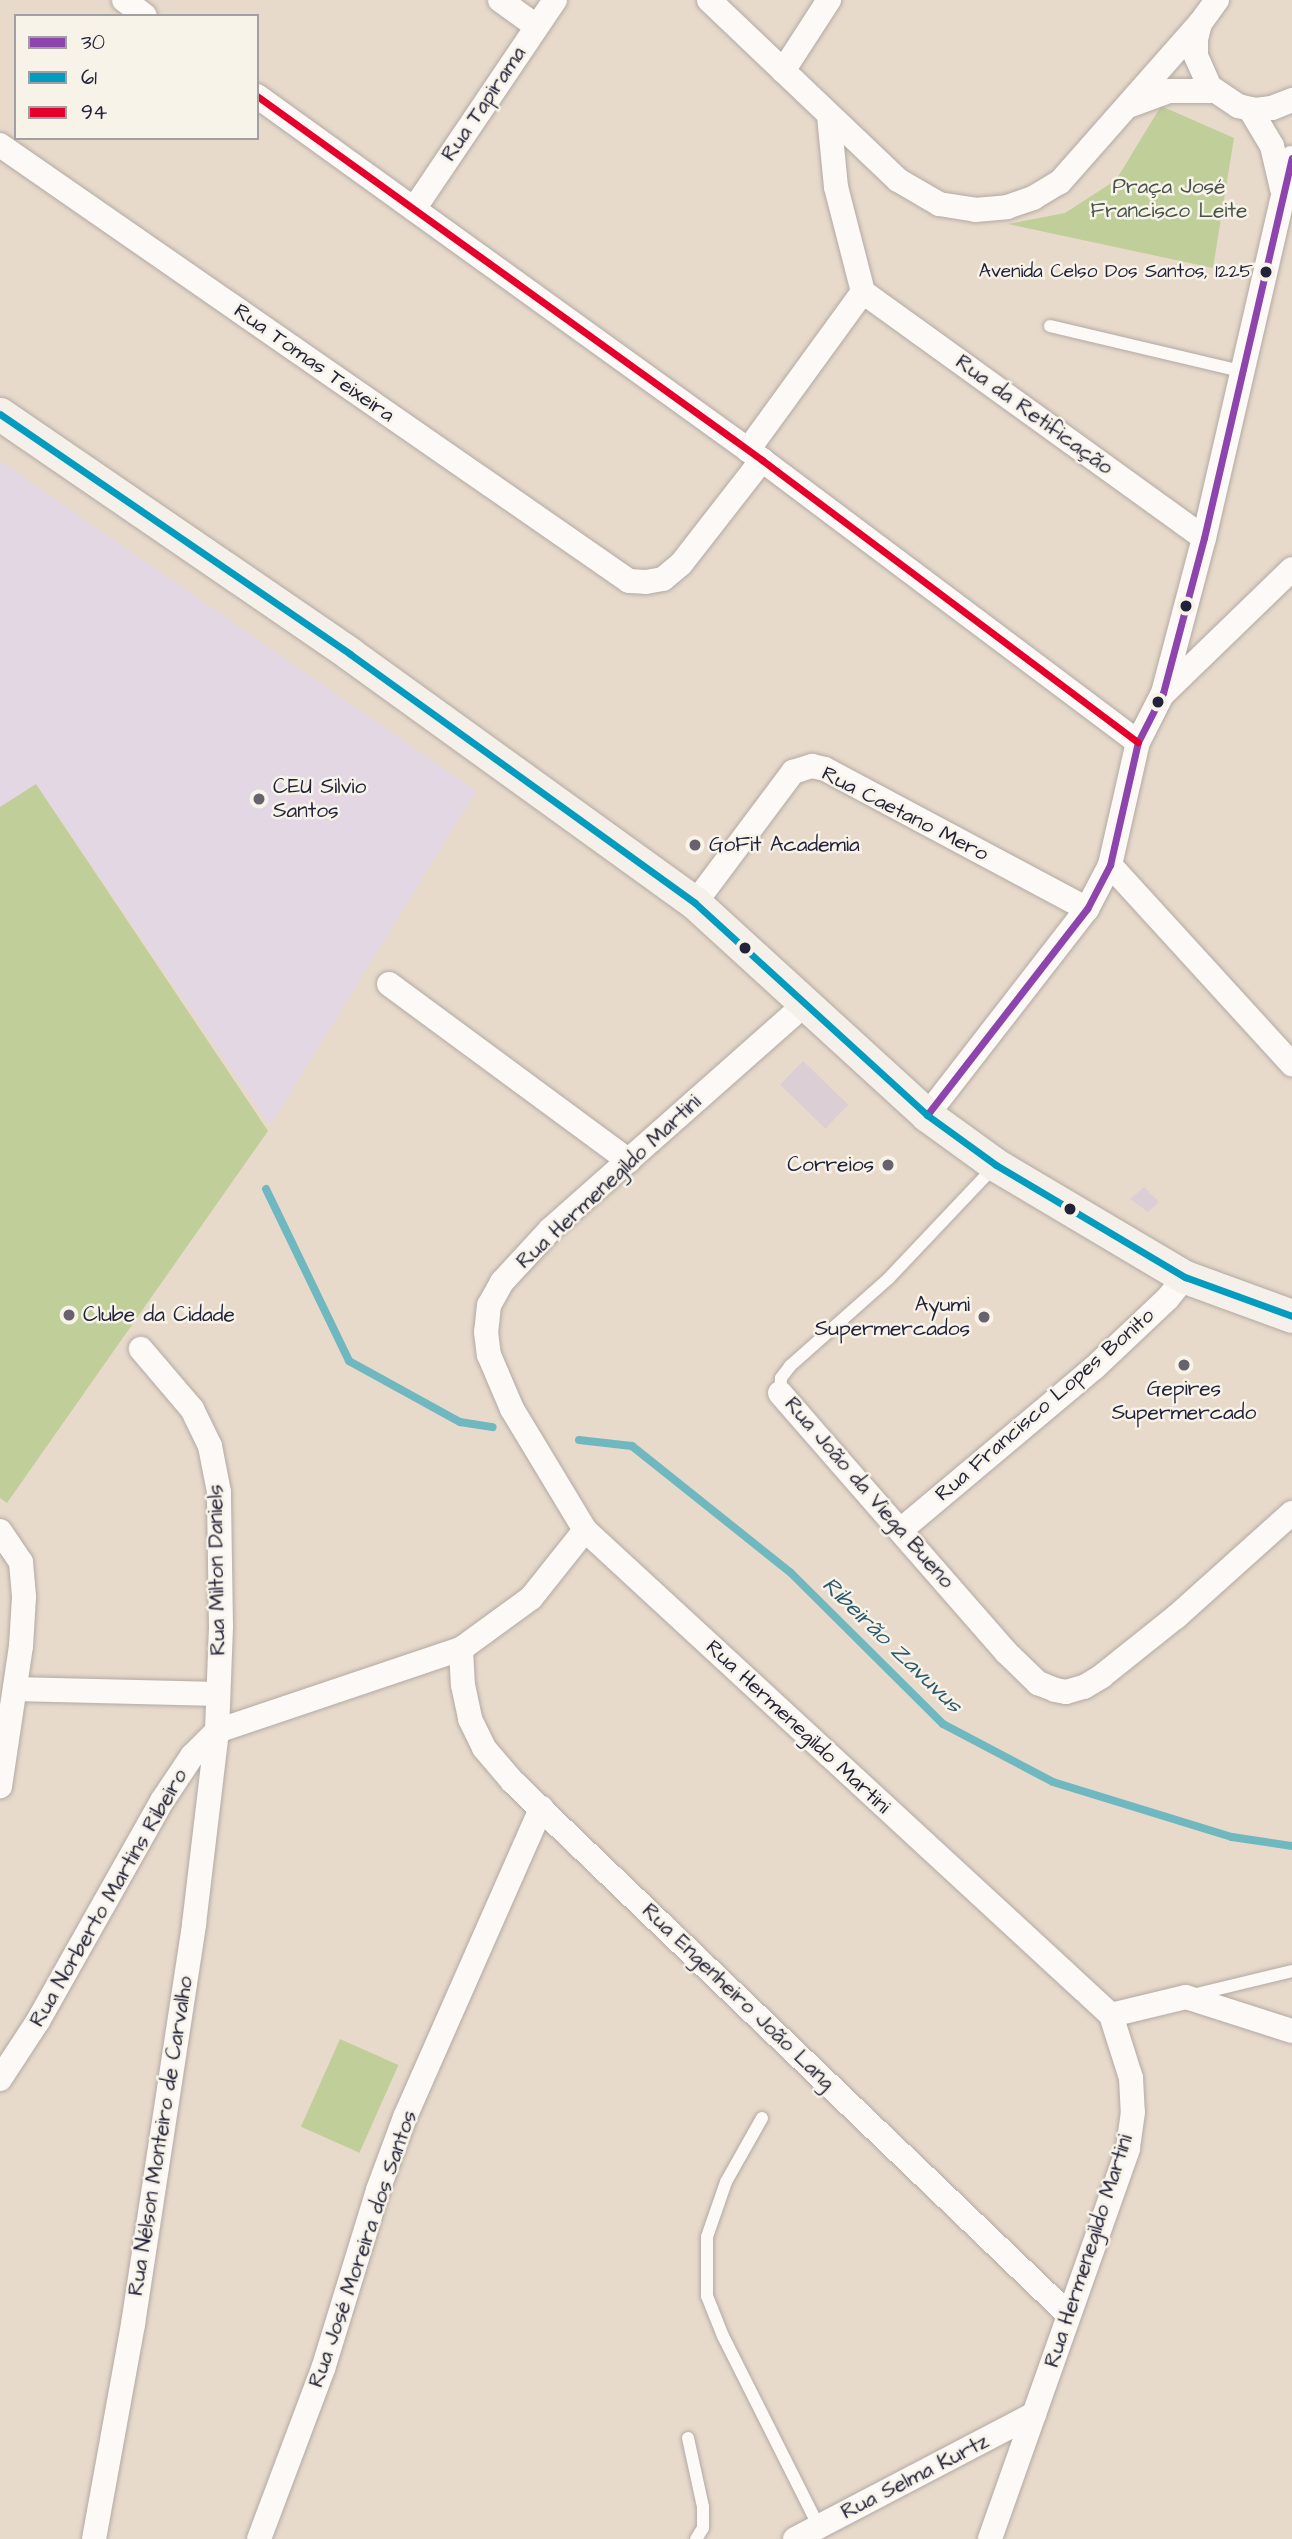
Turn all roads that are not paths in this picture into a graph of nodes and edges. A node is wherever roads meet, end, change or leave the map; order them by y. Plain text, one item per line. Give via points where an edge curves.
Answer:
1 (124, 0) edge
2 (500, 0) edge
3 (555, 0) edge
4 (709, 0) edge
5 (829, 0) edge
6 (1217, 0) edge
7 (142, 14) edge
8 (1200, 23) junction
9 (536, 26) junction
10 (783, 71) junction
11 (1215, 91) junction
12 (259, 97) edge
13 (1292, 100) edge
14 (1130, 105) junction
15 (1250, 109) junction
16 (829, 116) junction
17 (0, 145) edge
18 (1292, 158) edge
19 (1284, 196) junction
20 (414, 209) junction
21 (863, 292) junction
22 (1050, 326) dead end
23 (1245, 372) junction
24 (0, 414) edge
25 (755, 455) junction
26 (1204, 538) junction
27 (1292, 569) edge
28 (1163, 693) junction
29 (1138, 742) junction
30 (1110, 865) junction
31 (695, 903) junction
32 (1087, 909) junction
33 (389, 984) dead end
34 (804, 1005) junction
35 (1292, 1064) edge
36 (927, 1115) junction
37 (629, 1161) junction
38 (996, 1165) junction
39 (1185, 1277) junction
40 (1292, 1316) edge
41 (141, 1349) dead end
42 (780, 1393) joint
43 (1292, 1513) edge
44 (584, 1530) junction
45 (902, 1530) junction
46 (0, 1531) edge
47 (461, 1649) junction
48 (15, 1689) junction
49 (218, 1694) junction
50 (216, 1731) junction
51 (0, 1786) edge
52 (541, 1808) junction
53 (1292, 1971) edge
54 (1186, 1997) junction
55 (1111, 2015) junction
56 (1292, 2031) edge
57 (0, 2079) edge
58 (762, 2118) dead end
59 (1068, 2314) junction
60 (1034, 2414) junction
61 (688, 2438) dead end
62 (819, 2527) junction
63 (94, 2539) edge
64 (259, 2539) edge
65 (696, 2539) edge
66 (795, 2539) edge
67 (990, 2539) edge

1 - 7 street
2 - 9 street
3 - 9 street, Rua Tapirama
4 - 10 street
5 - 10 street
6 - 8 street
8 - 11 street via 1196,56
8 - 14 street
9 - 20 street, Rua Tapirama
10 - 16 street
11 - 14 street via 1169,91
11 - 15 street
12 - 20 street
13 - 15 street via 1272,108
14 - 16 street via 1060,182 1007,207 975,210 939,204 898,180
15 - 19 street via 1272,146
16 - 21 street via 836,187
17 - 25 street, Rua Tomas Teixeira via 629,581 663,579 681,564
18 - 19 street
19 - 23 street
20 - 25 street
21 - 25 street
21 - 26 street, Rua da Retificação
22 - 23 lane
23 - 26 street
24 - 31 main road via 349,654
25 - 29 street
26 - 28 street
27 - 28 street
28 - 29 street
29 - 30 street
30 - 32 street
30 - 35 street
31 - 32 street, Rua Caetano Mero via 793,772 812,766
31 - 34 main road
32 - 36 street
33 - 37 street
34 - 36 main road
34 - 37 street, Rua Hermenegildo Martini
36 - 38 main road
37 - 44 street, Rua Hermenegildo Martini via 550,1230 502,1282 489,1305 486,1332 512,1409
38 - 39 main road
38 - 42 lane, Rua João da Viega Bueno via 889,1278 790,1366 781,1378
39 - 40 main road
39 - 45 street, Rua Francisco Lopes Bonito via 1094,1368
41 - 49 street, Rua Milton Daniels via 192,1409 210,1446 219,1492
42 - 45 street, Rua João da Viega Bueno
43 - 45 street, Rua João da Viega Bueno via 1112,1668 1084,1687 1066,1692 1038,1683 1006,1652
44 - 47 street, Rua Norberto Martins Ribeiro via 531,1598
44 - 55 street, Rua Hermenegildo Martini
46 - 48 street via 21,1562 24,1597
47 - 50 street, Rua Norberto Martins Ribeiro
47 - 52 street, Rua Engenheiro João Lang via 470,1719 484,1748
48 - 49 street
48 - 51 street
49 - 50 street, Rua Milton Daniels
50 - 57 street, Rua Norberto Martins Ribeiro via 192,1756 162,1801 38,2021
50 - 63 street, Rua Nélson Monteiro de Carvalho via 194,1924 133,2324
52 - 59 street, Rua Engenheiro João Lang
52 - 64 street, Rua José Moreira dos Santos via 405,2117 323,2369
53 - 54 lane
54 - 55 street
54 - 56 street
55 - 59 street, Rua Hermenegildo Martini via 1131,2078 1128,2149
58 - 62 lane via 726,2182 708,2236 708,2296 723,2336
59 - 60 street, Rua Hermenegildo Martini
60 - 62 street, Rua Selma Kurtz
60 - 67 street, Rua Hermenegildo Martini
61 - 65 lane via 703,2507 703,2528
62 - 66 street, Rua Selma Kurtz

